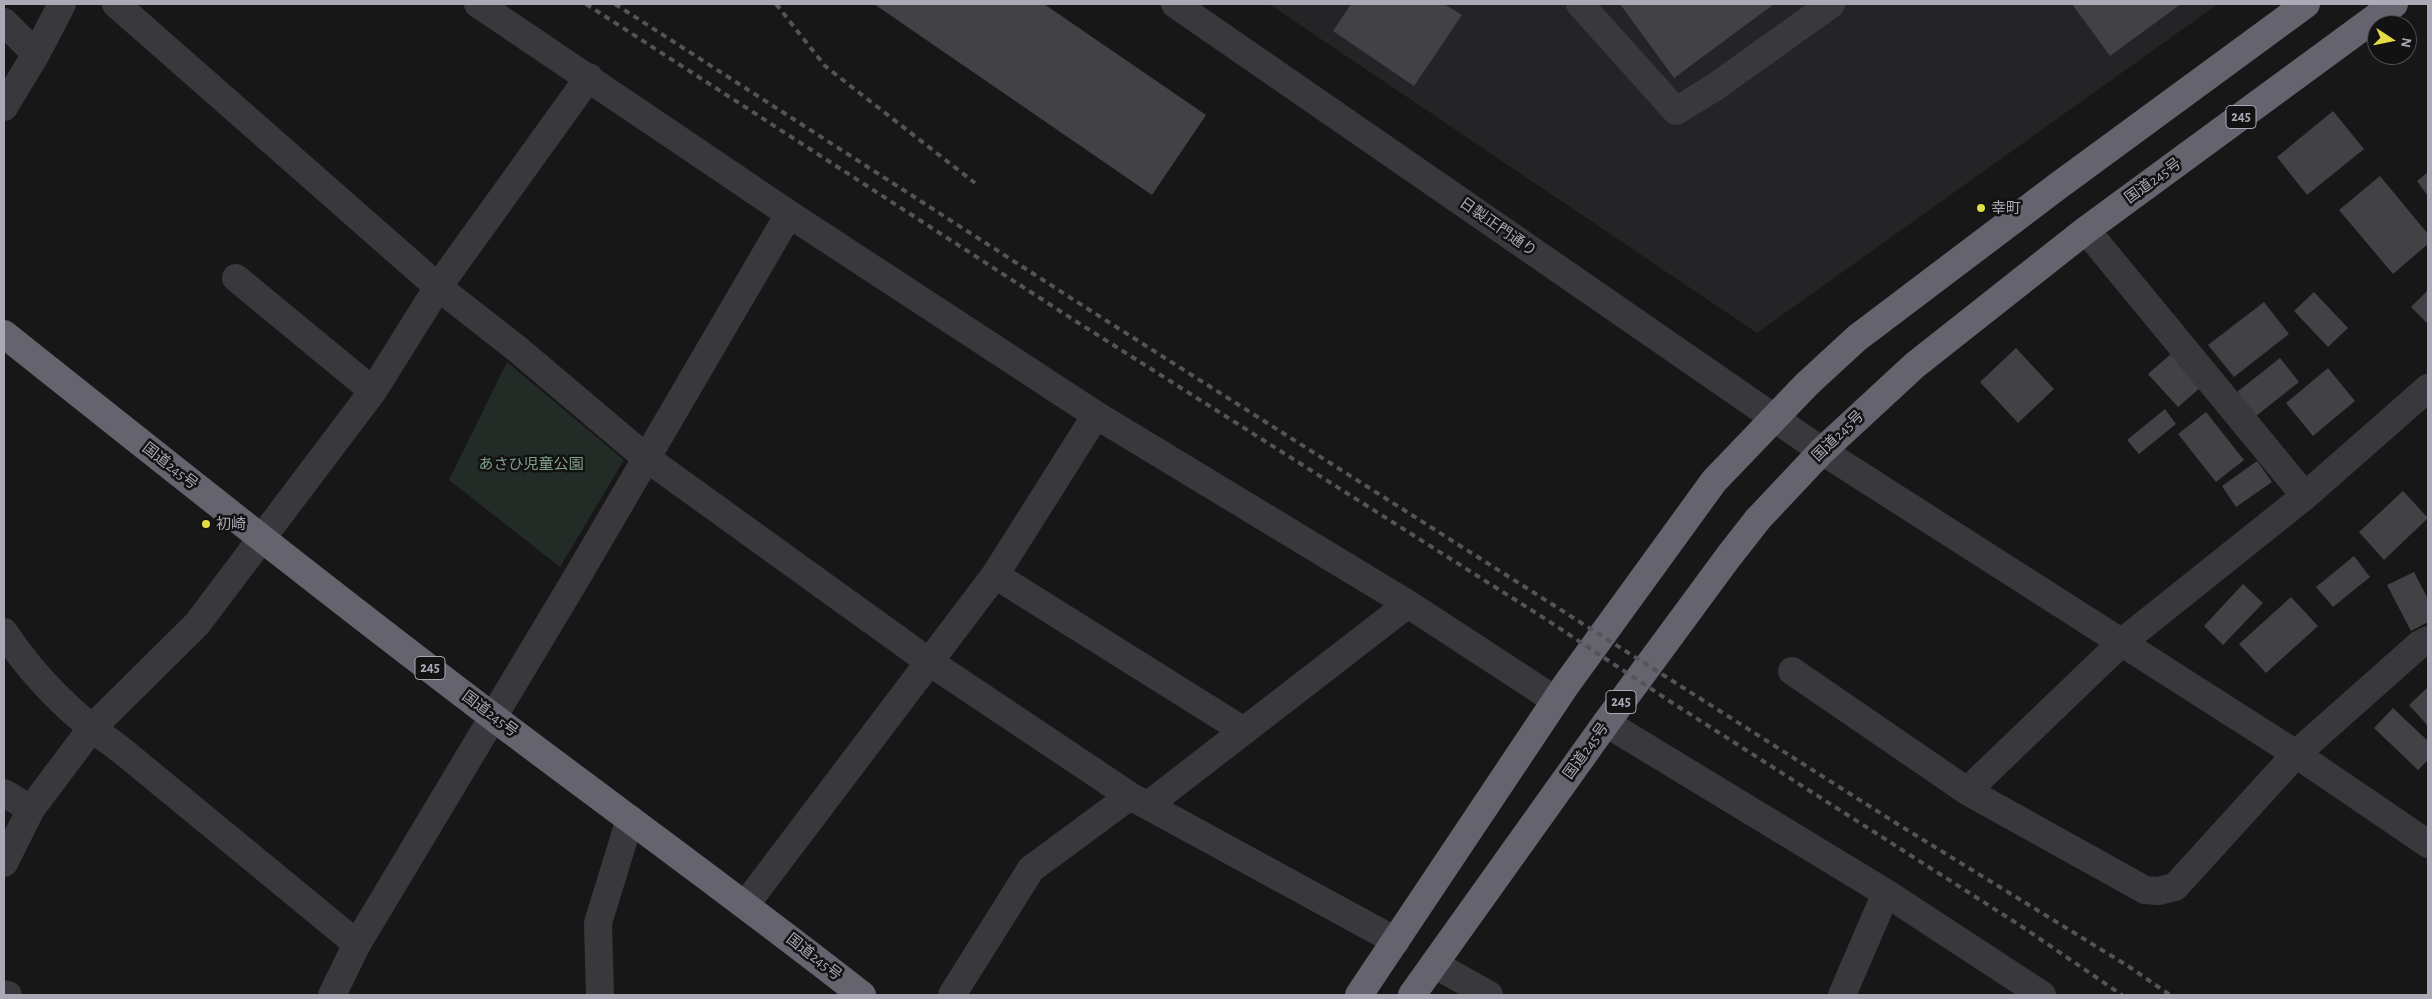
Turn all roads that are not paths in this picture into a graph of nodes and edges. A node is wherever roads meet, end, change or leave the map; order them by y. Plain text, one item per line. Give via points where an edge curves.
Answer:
1 (62, 4) edge
2 (116, 4) edge
3 (478, 4) edge
4 (1175, 4) edge
5 (1580, 4) edge
6 (1831, 4) edge
7 (2306, 4) edge
8 (2394, 4) edge
9 (4, 22) edge
10 (36, 54) junction
11 (589, 78) junction
12 (4, 107) edge
13 (789, 214) junction
14 (2086, 230) junction
15 (236, 278) dead end
16 (438, 287) junction
17 (4, 334) edge
18 (2428, 388) edge
19 (373, 391) junction
20 (1096, 415) junction
21 (1775, 418) junction
22 (1822, 451) junction
23 (645, 457) junction
24 (2305, 496) junction
25 (262, 539) junction
26 (995, 575) junction
27 (1408, 604) junction
28 (4, 632) edge
29 (2428, 640) edge
30 (2121, 643) junction
31 (928, 662) junction
32 (1792, 671) dead end
33 (1555, 700) junction
34 (492, 716) junction
35 (1606, 723) junction
36 (91, 729) junction
37 (1244, 731) junction
38 (2296, 754) junction
39 (1967, 791) junction
40 (4, 793) edge
41 (1139, 800) junction
42 (31, 809) junction
43 (630, 819) junction
44 (2428, 844) edge
45 (4, 863) edge
46 (1886, 893) junction
47 (746, 904) junction
48 (1396, 941) junction
49 (357, 944) junction
50 (1434, 964) junction
51 (4, 994) edge
52 (8, 995) edge
53 (332, 995) edge
54 (600, 995) edge
55 (862, 995) edge
56 (952, 995) edge
57 (1359, 995) edge
58 (1412, 995) edge
59 (1489, 995) edge
60 (1842, 995) edge
61 (2042, 995) edge

1 - 10 street
2 - 16 street
3 - 11 street
4 - 21 street, 日製正門通り
5 - 6 street via 1676,111
7 - 21 highway via 1857,338 1806,384
8 - 14 highway, 国道245号 / 245
9 - 10 street
10 - 12 street
11 - 13 street
11 - 16 street
13 - 20 street
13 - 23 street
14 - 22 highway, 国道245号 / 245 via 1915,365
14 - 24 street
15 - 19 street
16 - 19 street
16 - 23 street
17 - 25 highway, 国道245号 / 245
18 - 24 street
19 - 25 street
20 - 26 street
20 - 27 street
21 - 22 street, 日製正門通り
21 - 33 highway via 1714,480 1690,510
22 - 30 street, 日製正門通り
22 - 35 highway, 国道245号 / 245 via 1758,520
23 - 31 street
23 - 34 street
24 - 30 street
25 - 34 highway, 国道245号 / 245
25 - 36 street via 197,624
26 - 31 street
26 - 37 street
27 - 33 street
27 - 37 street
28 - 36 street via 53,694
29 - 38 street
30 - 38 street, 日製正門通り
30 - 39 street
31 - 41 street
31 - 47 street
32 - 39 street
33 - 48 highway
34 - 43 highway, 国道245号 / 245
34 - 49 street
35 - 46 street
35 - 50 highway, 国道245号 / 245
36 - 42 street
36 - 49 street
37 - 41 street
38 - 39 street via 2175,887 2158,891 2145,890
38 - 44 street, 日製正門通り
40 - 42 street
41 - 48 street
41 - 56 street via 1031,869
42 - 45 street
43 - 47 highway, 国道245号 / 245
43 - 54 street via 598,923
46 - 60 street
46 - 61 street
47 - 55 highway, 国道245号 / 245
48 - 57 highway
49 - 53 street
50 - 58 highway, 国道245号 / 245
50 - 59 street
51 - 52 street

